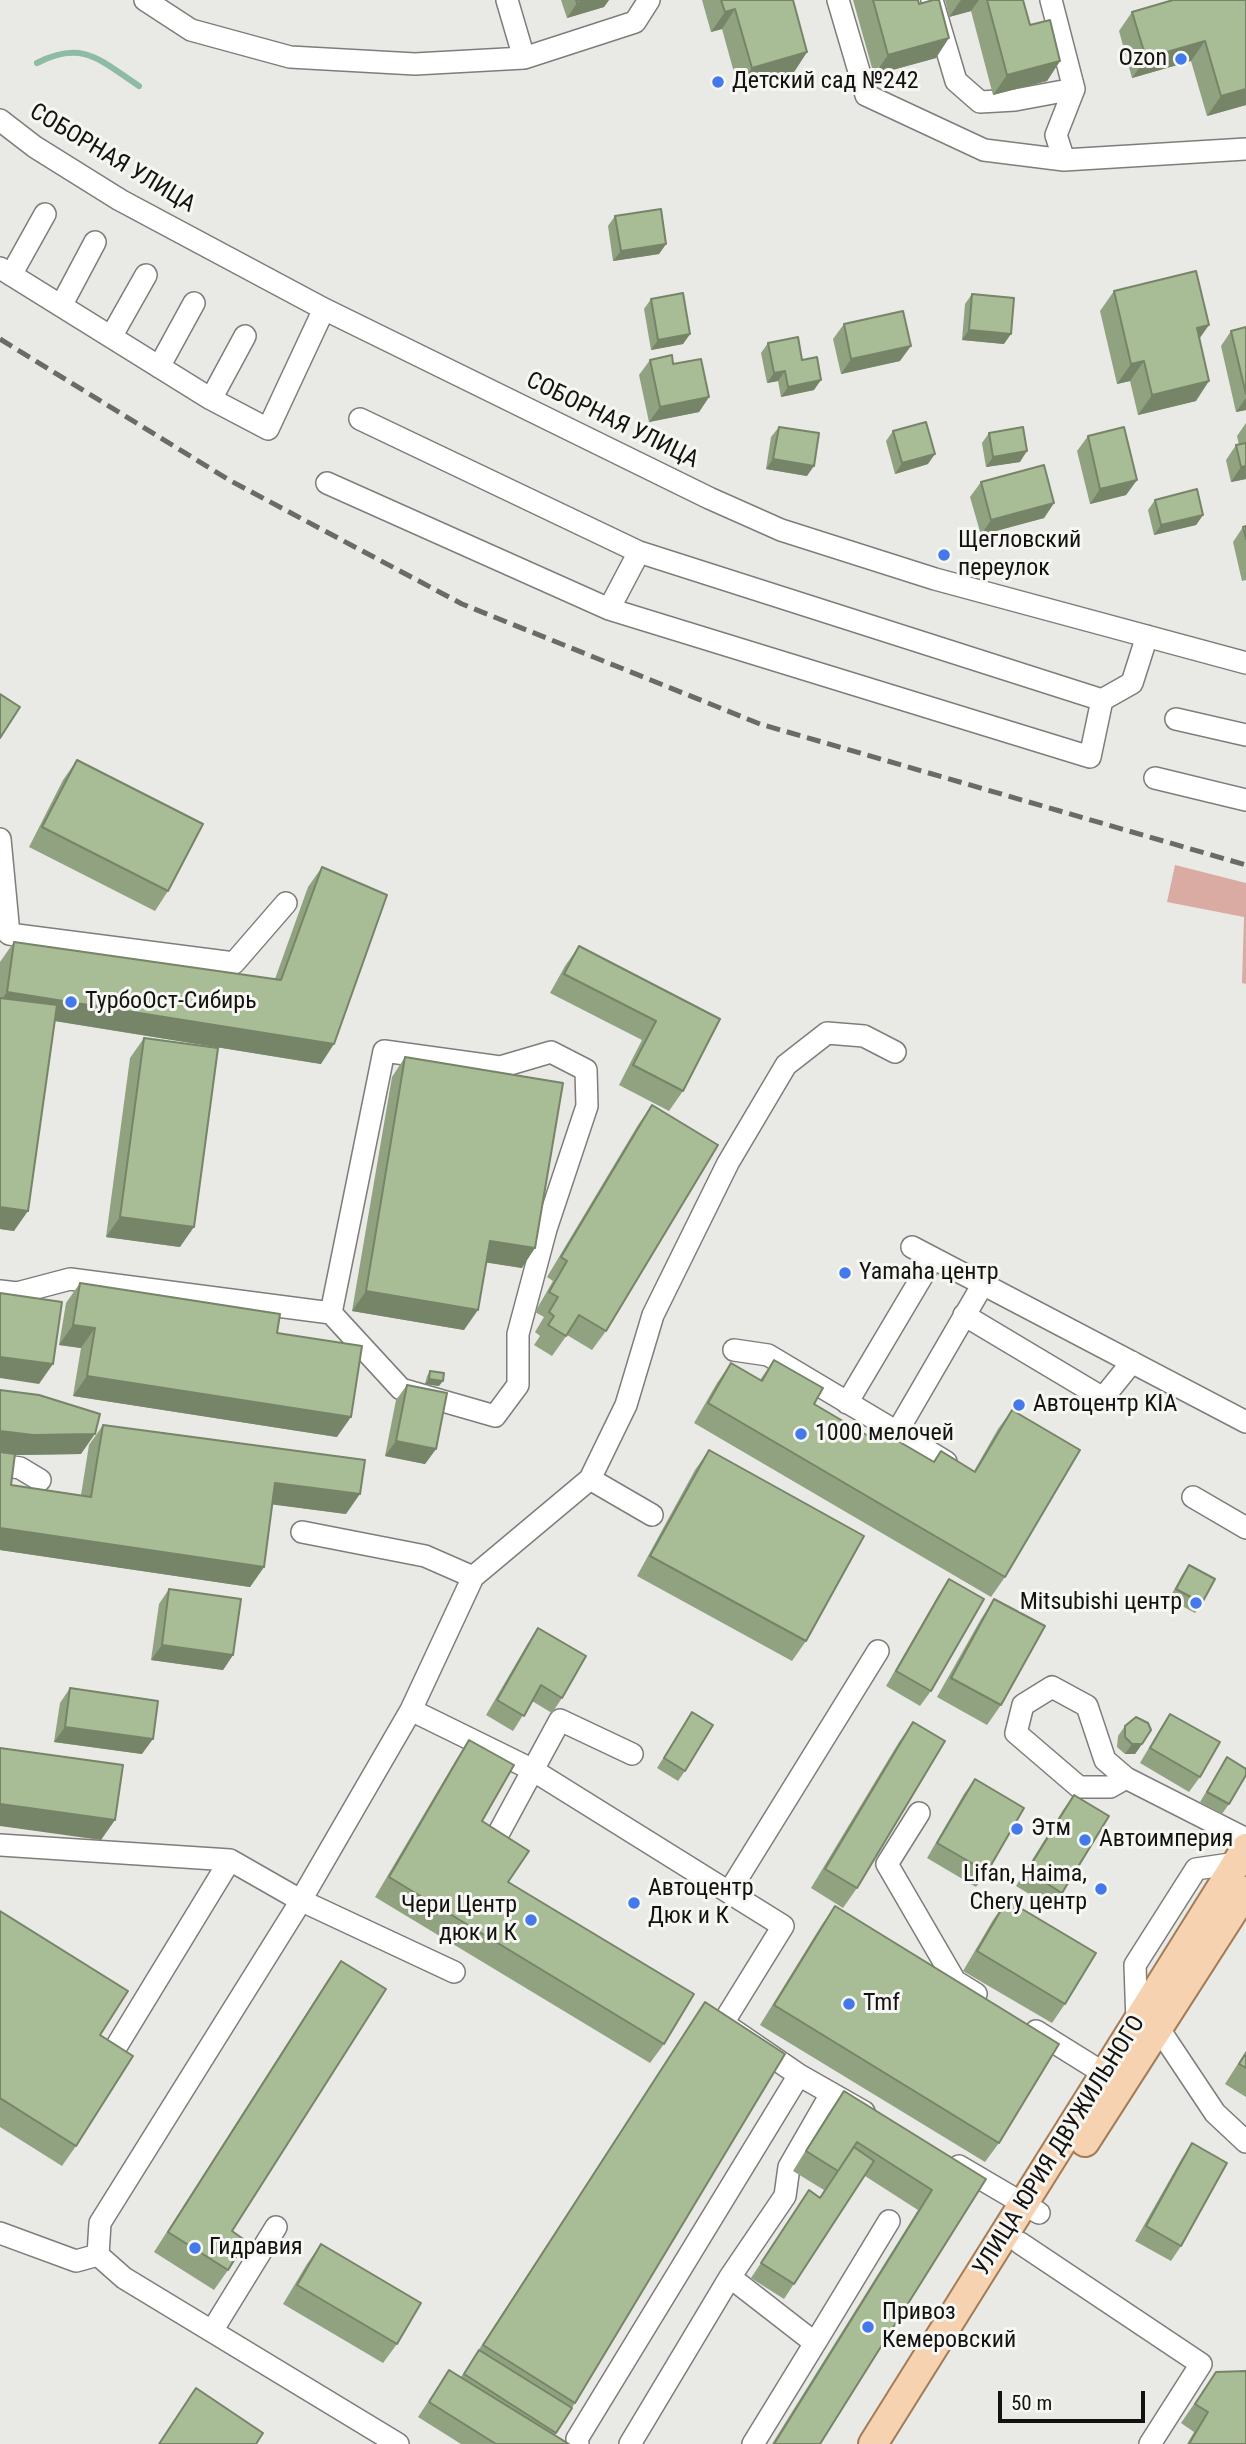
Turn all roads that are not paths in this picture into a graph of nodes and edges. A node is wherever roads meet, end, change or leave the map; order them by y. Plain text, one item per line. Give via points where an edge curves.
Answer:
1 (145, 0) edge
2 (507, 0) edge
3 (649, 0) edge
4 (838, 0) edge
5 (932, 0) edge
6 (1051, 0) edge
7 (524, 58) junction
8 (1074, 89) junction
9 (0, 120) edge
10 (1246, 149) edge
11 (1064, 160) junction
12 (45, 214) dead end
13 (95, 242) dead end
14 (6, 272) edge
15 (146, 275) dead end
16 (194, 303) dead end
17 (61, 306) junction
18 (324, 309) junction
19 (245, 336) dead end
20 (111, 337) junction
21 (159, 367) junction
22 (211, 399) junction
23 (360, 419) dead end
24 (327, 483) dead end
25 (639, 552) junction
26 (609, 609) junction
27 (1147, 636) junction
28 (1246, 663) edge
29 (1102, 699) junction
30 (1176, 719) dead end
31 (1246, 735) edge
32 (1155, 778) dead end
33 (1246, 800) edge
34 (0, 839) edge
35 (286, 903) dead end
36 (895, 1052) dead end
37 (912, 1247) dead end
38 (933, 1258) junction
39 (983, 1284) junction
40 (0, 1291) edge
41 (331, 1313) junction
42 (964, 1315) junction
43 (734, 1350) dead end
44 (1132, 1362) junction
45 (847, 1404) junction
46 (1246, 1422) edge
47 (897, 1432) junction
48 (946, 1462) edge
49 (0, 1465) edge
50 (590, 1479) junction
51 (40, 1480) dead end
52 (1193, 1497) dead end
53 (652, 1515) dead end
54 (1246, 1528) edge
55 (302, 1532) dead end
56 (473, 1577) junction
57 (878, 1651) dead end
58 (411, 1710) junction
59 (632, 1754) dead end
60 (531, 1769) junction
61 (1126, 1778) junction
62 (919, 1814) dead end
63 (496, 1838) edge
64 (0, 1845) edge
65 (1243, 1850) edge
66 (230, 1860) junction
67 (1246, 1891) edge
68 (729, 1892) junction
69 (300, 1900) junction
70 (454, 1972) dead end
71 (990, 2003) edge
72 (1013, 2017) edge
73 (1148, 2026) junction
74 (113, 2052) edge
75 (1105, 2074) junction
76 (799, 2075) junction
77 (831, 2094) junction
78 (880, 2121) edge
79 (1246, 2142) edge
80 (940, 2155) edge
81 (1032, 2208) junction
82 (889, 2221) dead end
83 (276, 2227) dead end
84 (0, 2233) edge
85 (1020, 2243) junction
86 (98, 2255) junction
87 (730, 2277) junction
88 (212, 2331) junction
89 (815, 2343) junction
90 (398, 2444) edge
91 (578, 2444) edge
92 (630, 2444) edge
93 (753, 2444) edge
94 (873, 2444) edge
95 (895, 2444) edge
96 (1150, 2444) edge

1 - 7 street via 191,30 290,57 415,64
2 - 7 street
3 - 7 street via 635,22
4 - 11 street via 866,95 984,150
5 - 8 street via 956,81 980,102
6 - 8 street
8 - 11 street via 1056,135
9 - 18 street, СОБОРНАЯ УЛИЦА via 120,200
10 - 11 street
12 - 14 street
13 - 17 street
14 - 17 street
15 - 20 street
16 - 21 street
17 - 20 street
18 - 22 street via 268,429
18 - 27 street, СОБОРНАЯ УЛИЦА via 781,530 869,560
19 - 22 street
20 - 21 street
21 - 22 street
23 - 25 street
24 - 26 street
25 - 26 street
25 - 29 street
26 - 29 street via 1090,757
27 - 28 street, СОБОРНАЯ УЛИЦА
27 - 29 street via 1132,683
30 - 31 street
32 - 33 street
34 - 35 street via 9,934 234,963
36 - 50 street via 864,1036 827,1033 786,1065 728,1163 653,1315 626,1405
37 - 38 street
38 - 39 street
38 - 45 street
39 - 42 street
39 - 44 street
40 - 41 street via 17,1293 70,1279
41 - 41 street via 401,1389 495,1416 518,1385 518,1334 546,1229 587,1106 586,1070 551,1052 500,1067 384,1051
42 - 44 street via 1103,1398
42 - 47 street
43 - 45 street via 768,1355
44 - 46 street
45 - 47 street
47 - 48 street
49 - 51 street via 20,1468
50 - 53 street
50 - 56 street
52 - 54 street
55 - 56 street via 425,1556
56 - 58 street
57 - 68 street
58 - 60 street
58 - 69 street
59 - 60 street via 560,1720
60 - 63 street
60 - 68 street
61 - 61 street via 1110,1787 1079,1787 1016,1733 1023,1705 1052,1687 1087,1706 1105,1760
61 - 65 street
62 - 71 street via 887,1864 955,1981
64 - 66 street
65 - 73 main road, УЛИЦА ЮРИЯ ДВУЖИЛЬНОГО
66 - 69 street
66 - 74 street
67 - 73 main road, УЛИЦА ЮРИЯ ДВУЖИЛЬНОГО
68 - 76 street via 783,1926 723,2023
69 - 70 street
69 - 86 street via 100,2223
72 - 75 street
73 - 75 main road, УЛИЦА ЮРИЯ ДВУЖИЛЬНОГО
73 - 79 street via 1215,2113
73 - 81 main road, УЛИЦА ЮРИЯ ДВУЖИЛЬНОГО
75 - 81 main road, УЛИЦА ЮРИЯ ДВУЖИЛЬНОГО
76 - 77 street
76 - 91 street
77 - 78 street
77 - 87 street via 789,2167 785,2196
80 - 81 street
81 - 85 main road, УЛИЦА ЮРИЯ ДВУЖИЛЬНОГО
81 - 94 main road, УЛИЦА ЮРИЯ ДВУЖИЛЬНОГО
82 - 89 street
83 - 88 street
84 - 86 street via 76,2261
85 - 95 main road, УЛИЦА ЮРИЯ ДВУЖИЛЬНОГО
85 - 96 street via 1200,2364
86 - 88 street via 124,2278
87 - 89 street
87 - 92 street
88 - 90 street
89 - 93 street

